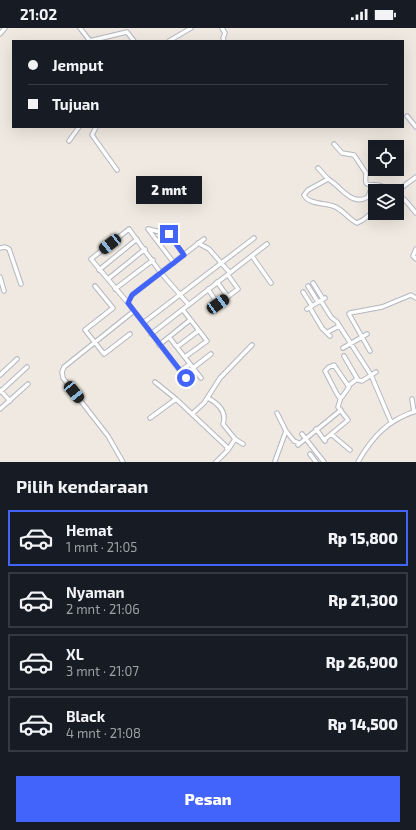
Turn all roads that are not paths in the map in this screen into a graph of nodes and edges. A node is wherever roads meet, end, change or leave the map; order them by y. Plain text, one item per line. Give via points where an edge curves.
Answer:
1 (5, 28) edge
2 (80, 28) edge
3 (192, 28) edge
4 (222, 28) edge
5 (0, 34) edge
6 (178, 36) junction
7 (89, 40) edge
8 (94, 40) edge
9 (133, 40) edge
10 (171, 40) edge
11 (181, 40) edge
12 (224, 40) edge
13 (406, 116) dead end
14 (416, 126) edge
15 (78, 128) edge
16 (96, 128) edge
17 (69, 141) dead end
18 (334, 144) dead end
19 (318, 168) dead end
20 (117, 170) dead end
21 (416, 177) edge
22 (328, 179) junction
23 (368, 184) edge
24 (404, 186) edge
25 (368, 197) edge
26 (404, 199) edge
27 (416, 213) edge
28 (368, 216) edge
29 (254, 238) dead end
30 (137, 239) junction
31 (204, 239) dead end
32 (198, 243) junction
33 (267, 244) dead end
34 (0, 248) edge
35 (146, 249) junction
36 (416, 249) edge
37 (184, 255) junction
38 (252, 256) junction
39 (416, 259) edge
40 (153, 260) junction
41 (221, 262) junction
42 (174, 263) junction
43 (99, 270) junction
44 (161, 273) junction
45 (229, 274) junction
46 (0, 276) edge
47 (108, 279) junction
48 (217, 282) junction
49 (272, 283) dead end
50 (313, 283) dead end
51 (21, 284) dead end
52 (95, 286) dead end
53 (308, 286) dead end
54 (116, 289) junction
55 (208, 289) junction
56 (4, 291) dead end
57 (304, 292) dead end
58 (180, 295) junction
59 (228, 297) junction
60 (416, 298) edge
61 (322, 300) junction
62 (128, 303) junction
63 (189, 305) junction
64 (310, 308) junction
65 (182, 310) junction
66 (134, 311) junction
67 (190, 320) junction
68 (143, 323) junction
69 (339, 326) junction
70 (198, 330) junction
71 (130, 334) dead end
72 (151, 334) junction
73 (367, 334) dead end
74 (169, 337) junction
75 (361, 337) junction
76 (94, 342) junction
77 (351, 343) junction
78 (159, 344) junction
79 (252, 345) dead end
80 (177, 347) junction
81 (343, 348) dead end
82 (370, 351) dead end
83 (212, 354) dead end
84 (344, 356) dead end
85 (185, 357) junction
86 (17, 359) dead end
87 (190, 364) junction
88 (27, 367) dead end
89 (193, 368) junction
90 (180, 371) junction
91 (376, 372) dead end
92 (0, 374) edge
93 (371, 375) junction
94 (201, 378) dead end
95 (357, 379) junction
96 (155, 382) dead end
97 (28, 384) dead end
98 (191, 385) dead end
99 (348, 386) junction
100 (0, 391) edge
101 (208, 398) junction
102 (341, 398) junction
103 (176, 399) junction
104 (412, 399) dead end
105 (10, 401) junction
106 (0, 409) edge
107 (340, 410) junction
108 (415, 412) edge
109 (277, 413) dead end
110 (192, 414) junction
111 (150, 418) dead end
112 (391, 422) junction
113 (316, 429) junction
114 (286, 431) junction
115 (302, 434) dead end
116 (331, 434) junction
117 (306, 438) junction
118 (235, 439) junction
119 (243, 444) dead end
120 (228, 450) junction
121 (314, 450) junction
122 (350, 450) dead end
123 (276, 461) edge
124 (122, 462) edge
125 (216, 462) edge
126 (316, 462) edge
127 (324, 462) edge
128 (358, 462) edge

1 - 5 street
2 - 7 street
3 - 6 street
4 - 12 street via 225,33
6 - 10 street
6 - 11 street
8 - 9 street via 127,32
13 - 14 street
15 - 17 street
16 - 20 street via 92,135
18 - 23 street via 342,153 354,155 366,173 365,183
19 - 22 street
21 - 24 street
22 - 25 street via 349,197 356,200
22 - 28 street via 306,191 304,196 318,203 336,207 357,223
26 - 27 street
29 - 41 street
30 - 35 street
30 - 43 street
30 - 43 street via 129,229 91,259
31 - 32 street
32 - 37 street
32 - 41 street via 209,249
33 - 38 street
34 - 51 street via 9,249
35 - 40 street
35 - 47 street
36 - 39 street via 413,256
37 - 42 street
37 - 42 street via 169,234 148,229
38 - 45 street
38 - 49 street
40 - 44 street
40 - 54 street
41 - 45 street
41 - 58 street
42 - 44 street
43 - 47 street
44 - 58 street
44 - 62 street via 132,295
45 - 48 street
45 - 59 street via 238,289
46 - 56 street
47 - 54 street
48 - 55 street
48 - 59 street
50 - 61 street
52 - 76 street via 113,308 85,330
53 - 61 street
54 - 62 street
55 - 59 street via 218,304
55 - 63 street
57 - 64 street
58 - 63 street
58 - 68 street
60 - 75 street via 411,295 382,308 350,314
61 - 64 street
61 - 69 street
62 - 66 street
63 - 65 street
64 - 69 street via 322,328 329,334
65 - 67 street
65 - 72 street
66 - 68 street
66 - 76 street
67 - 70 street
67 - 74 street
68 - 72 street
69 - 77 street
70 - 80 street
70 - 85 street via 207,341
71 - 76 street via 104,354
72 - 78 street
73 - 75 street
74 - 78 street
74 - 80 street
75 - 77 street
75 - 82 street
76 - 124 street via 64,367 62,375 108,436
77 - 81 street
77 - 93 street
78 - 90 street
79 - 101 street via 220,378
80 - 85 street
83 - 89 street
84 - 95 street
85 - 87 street
86 - 92 street
87 - 89 street
87 - 90 street
88 - 100 street
89 - 94 street
90 - 98 street
91 - 93 street
93 - 95 street via 362,381
93 - 112 street
95 - 99 street
96 - 103 street
97 - 105 street
99 - 102 street via 347,392
99 - 102 street via 337,366 326,369 336,394
100 - 105 street
101 - 110 street
101 - 118 street via 222,410 225,416 223,424
102 - 107 street via 338,406
103 - 110 street
103 - 111 street
104 - 108 street
105 - 106 street
107 - 113 street
107 - 116 street via 348,420
108 - 112 street
109 - 114 street
110 - 120 street
112 - 128 street via 372,440
113 - 116 street via 325,441
113 - 117 street
114 - 117 street via 298,444
114 - 123 street
115 - 117 street
116 - 122 street
117 - 121 street
118 - 119 street
118 - 120 street
120 - 125 street
121 - 126 street via 309,454
121 - 127 street

